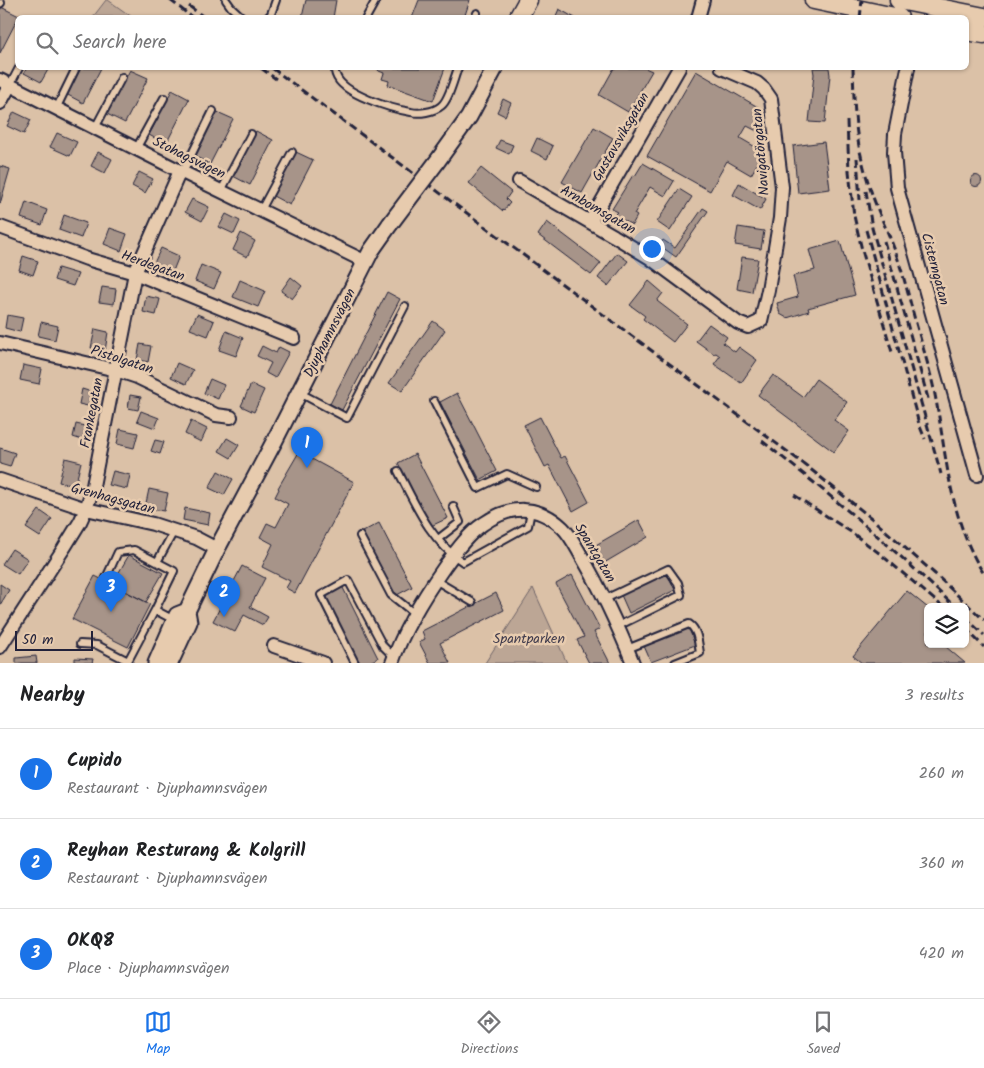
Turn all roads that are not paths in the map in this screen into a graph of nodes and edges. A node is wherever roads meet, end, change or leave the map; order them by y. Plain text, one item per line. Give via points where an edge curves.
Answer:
1 (226, 0) edge
2 (276, 0) edge
3 (376, 0) edge
4 (518, 0) edge
5 (522, 0) edge
6 (528, 0) edge
7 (703, 0) edge
8 (814, 0) edge
9 (899, 0) edge
10 (839, 2) edge
11 (919, 11) edge
12 (240, 15) edge
13 (269, 15) edge
14 (368, 15) edge
15 (517, 15) edge
16 (518, 15) edge
17 (519, 15) edge
18 (699, 15) edge
19 (888, 15) edge
20 (962, 15) edge
21 (969, 16) edge
22 (984, 17) edge
23 (969, 31) edge
24 (984, 34) edge
25 (17, 70) edge
26 (75, 70) edge
27 (335, 70) edge
28 (457, 70) edge
29 (494, 70) edge
30 (678, 70) edge
31 (727, 70) edge
32 (908, 70) edge
33 (122, 77) dead end
34 (5, 83) edge
35 (164, 98) dead end
36 (0, 103) edge
37 (56, 109) junction
38 (213, 111) dead end
39 (95, 128) junction
40 (251, 134) dead end
41 (136, 149) junction
42 (292, 152) dead end
43 (181, 171) junction
44 (519, 181) dead end
45 (221, 191) junction
46 (261, 210) junction
47 (590, 222) junction
48 (0, 228) edge
49 (366, 262) junction
50 (135, 273) junction
51 (405, 306) dead end
52 (761, 321) joint
53 (294, 338) dead end
54 (0, 343) edge
55 (116, 370) junction
56 (299, 393) junction
57 (434, 400) dead end
58 (231, 417) dead end
59 (398, 471) dead end
60 (977, 475) dead end
61 (0, 480) edge
62 (536, 487) dead end
63 (453, 506) dead end
64 (86, 509) junction
65 (531, 511) junction
66 (174, 531) junction
67 (360, 536) dead end
68 (438, 538) junction
69 (218, 549) junction
70 (453, 555) junction
71 (157, 562) junction
72 (106, 578) dead end
73 (435, 580) junction
74 (605, 600) junction
75 (472, 602) dead end
76 (155, 610) junction
77 (414, 614) junction
78 (183, 620) junction
79 (618, 626) junction
80 (80, 644) dead end
81 (274, 646) dead end
82 (0, 647) edge
83 (627, 649) junction
84 (393, 660) edge
85 (156, 663) edge
86 (170, 663) edge
87 (323, 663) edge
88 (355, 663) edge
89 (633, 663) edge
90 (675, 663) edge

1 - 12 lane
2 - 13 lane
3 - 14 lane
4 - 15 main road
5 - 16 street
6 - 17 main road
7 - 18 street
8 - 10 main road
9 - 11 main road
10 - 19 main road
11 - 20 main road
21 - 22 main road
23 - 24 main road
25 - 34 lane
26 - 37 lane
27 - 28 lane via 344,86 359,96 412,113 441,106
29 - 49 street, Djuphamnsvägen, bridge via 469,117 371,250
30 - 47 street, Gustavsviksgatan
31 - 52 street, Navigatörgatan via 758,83 771,100 782,187 780,218
32 - 60 street, Cisterngatan via 895,134 897,188
33 - 39 lane
34 - 36 street
34 - 37 street, Stohagsvägen
35 - 41 lane
37 - 39 street, Stohagsvägen
38 - 43 lane
39 - 41 street, Stohagsvägen
40 - 45 lane
41 - 43 street, Stohagsvägen
42 - 46 lane
43 - 45 street, Stohagsvägen
43 - 50 street, Frankegatan
44 - 47 street, Arnbomsgatan
45 - 46 street, Stohagsvägen
46 - 49 street, Stohagsvägen
47 - 52 street, Arnbomsgatan via 650,258 738,323 748,327
48 - 50 street, Herdegatan
49 - 56 street, Djuphamnsvägen
50 - 53 street, Herdegatan
50 - 55 street, Frankegatan
51 - 56 lane via 348,418
54 - 55 street, Pistolgatan
55 - 58 street, Pistolgatan via 216,415
55 - 64 street, Frankegatan
56 - 69 street, Djuphamnsvägen
57 - 62 lane via 478,488 507,474
59 - 68 lane via 426,525
61 - 64 street, Grenhagsgatan
63 - 68 lane via 460,522
64 - 66 street, Grenhagsgatan
64 - 82 street, Frankegatan
65 - 70 street, Spantgatan via 508,511 482,524
65 - 70 lane via 528,526 520,531 463,562
65 - 74 street, Spantgatan via 545,515 563,528
66 - 69 street, Grenhagsgatan
66 - 71 lane
67 - 77 lane via 391,596
68 - 70 lane
69 - 78 street, Djuphamnsvägen
70 - 73 street, Spantgatan
71 - 72 lane via 134,550 118,552
71 - 76 lane via 174,570
73 - 75 lane
73 - 77 street, Spantgatan
74 - 79 street, Spantgatan
74 - 79 lane via 668,569 678,583 681,595
76 - 78 lane
76 - 80 lane via 128,661 97,645
77 - 84 street, Spantgatan
78 - 85 street, Djuphamnsvägen
78 - 86 street, Djuphamnsvägen
79 - 83 street, Spantgatan
81 - 87 street
83 - 89 street, Spantgatan
83 - 90 lane via 688,624 697,636 700,653
84 - 88 lane via 348,580 321,595

